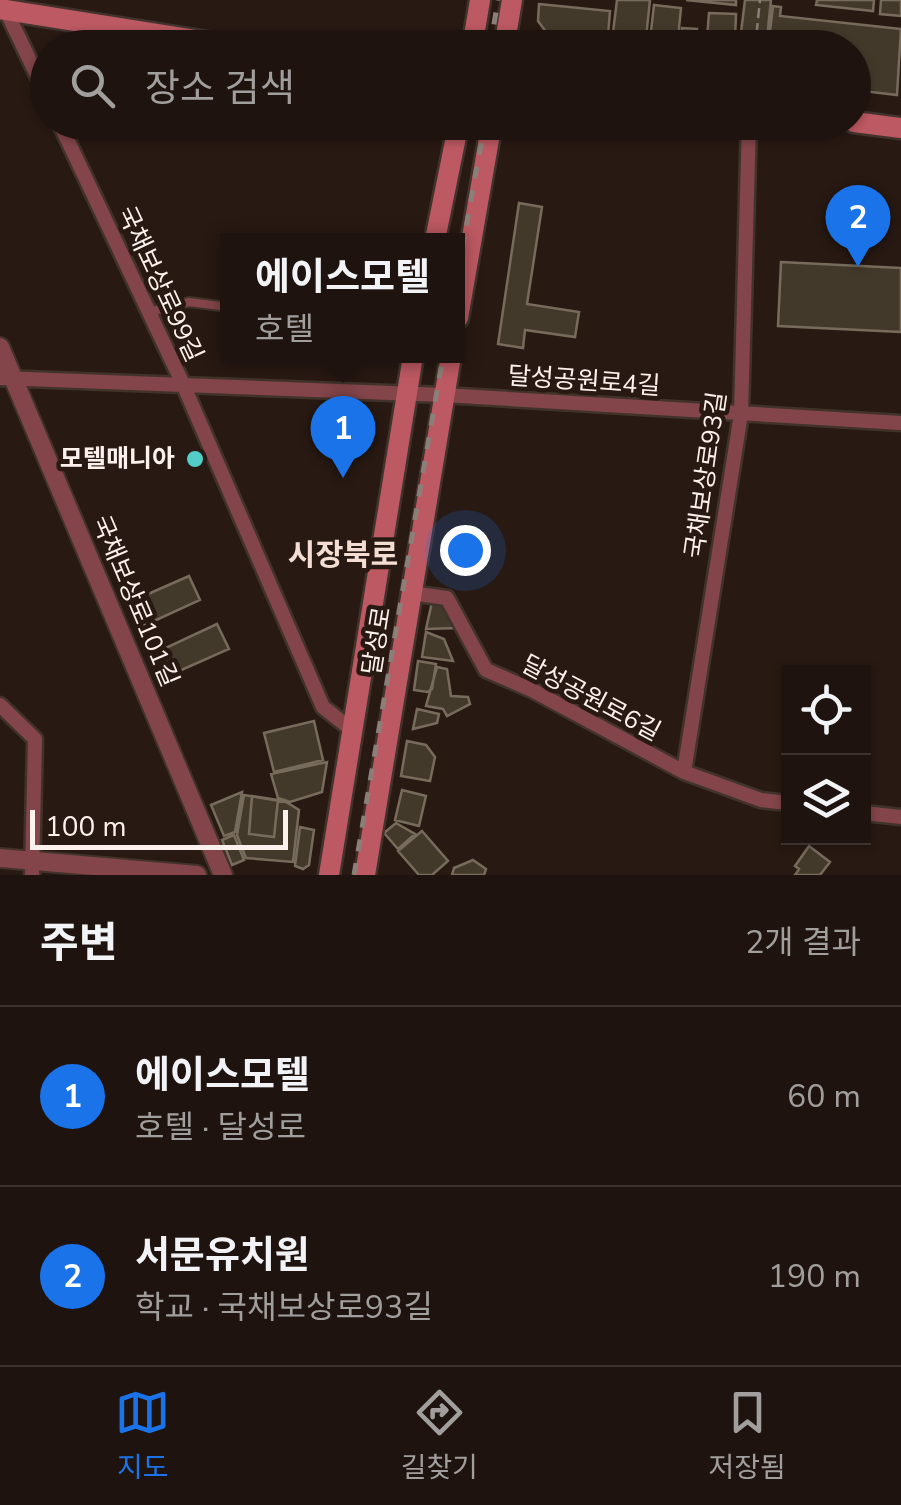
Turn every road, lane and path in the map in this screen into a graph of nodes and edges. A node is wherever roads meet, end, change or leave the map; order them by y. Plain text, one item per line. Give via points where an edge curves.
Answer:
1 (480, 0) edge
2 (512, 0) edge
3 (760, 0) edge
4 (4, 11) edge
5 (128, 30) edge
6 (475, 30) edge
7 (507, 30) edge
8 (758, 30) edge
9 (30, 62) edge
10 (871, 124) edge
11 (901, 128) edge
12 (68, 140) edge
13 (454, 140) edge
14 (489, 140) edge
15 (750, 140) edge
16 (436, 233) edge
17 (465, 278) edge
18 (220, 306) edge
19 (149, 312) junction
20 (0, 347) edge
21 (412, 363) edge
22 (450, 363) edge
23 (7, 378) edge
24 (183, 384) junction
25 (406, 393) junction
26 (444, 395) junction
27 (742, 414) junction
28 (901, 423) edge
29 (410, 593) junction
30 (0, 706) edge
31 (352, 730) junction
32 (684, 772) junction
33 (781, 802) edge
34 (871, 813) edge
35 (901, 817) edge
36 (0, 858) edge
37 (32, 868) edge
38 (197, 875) edge
39 (223, 875) edge
40 (329, 875) edge
41 (366, 875) edge

1 - 6 main road
2 - 7 main road
3 - 8 path
4 - 5 main road
4 - 9 street
10 - 11 main road
12 - 19 street, 국채보상로99길
13 - 16 main road
14 - 17 main road
15 - 27 street, 국채보상로93길
18 - 19 lane via 189,302
19 - 24 street, 국채보상로99길
20 - 23 street, 국채보상로101길
21 - 25 main road
22 - 26 main road, 달성로
23 - 24 street, 달성공원로4길
23 - 39 street, 국채보상로101길
24 - 25 street, 달성공원로4길
24 - 31 street, 국채보상로99길 via 324,707
25 - 26 street, 달성공원로4길
25 - 31 main road
26 - 27 street, 달성공원로4길
26 - 29 main road, 달성로
27 - 28 street, 달성공원로4길
27 - 32 street, 국채보상로93길
29 - 32 street, 달성공원로6길 via 446,598 486,670
29 - 41 main road, 달성로
30 - 37 street via 35,738
31 - 40 main road
32 - 33 street, 달성공원로6길
34 - 35 street
36 - 37 street
37 - 38 street

